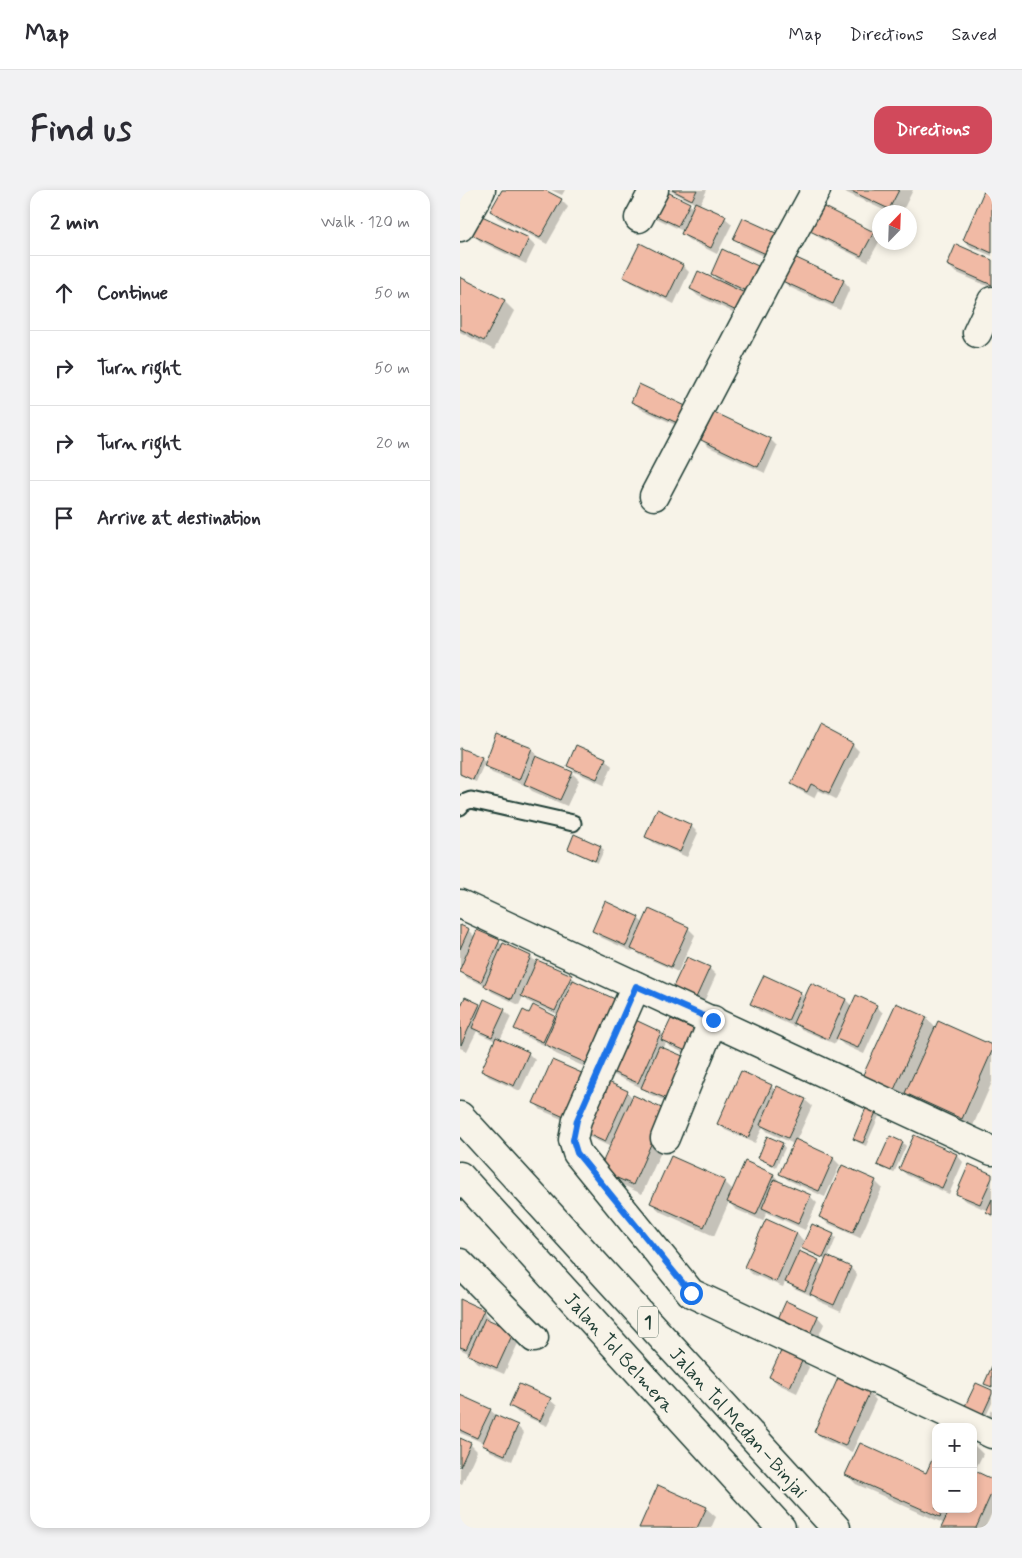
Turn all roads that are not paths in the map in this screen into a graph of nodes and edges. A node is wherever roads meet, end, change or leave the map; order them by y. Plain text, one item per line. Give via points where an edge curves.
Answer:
1 (654, 190) edge
2 (816, 190) edge
3 (472, 193) edge
4 (639, 218) dead end
5 (460, 227) edge
6 (992, 300) edge
7 (977, 333) dead end
8 (654, 496) dead end
9 (460, 807) edge
10 (573, 823) dead end
11 (460, 904) edge
12 (636, 986) junction
13 (713, 1020) junction
14 (460, 1116) edge
15 (665, 1138) dead end
16 (992, 1151) edge
17 (460, 1176) edge
18 (460, 1263) edge
19 (534, 1338) dead end
20 (992, 1434) edge
21 (781, 1528) edge
22 (836, 1528) edge

1 - 4 main road
2 - 8 main road
3 - 5 main road
6 - 7 main road
9 - 10 lane via 471,800
11 - 12 main road
12 - 13 main road
12 - 20 main road via 577,1120 573,1140 577,1153 691,1293
13 - 15 main road
13 - 16 main road
14 - 22 main road, Jalan Tol Medan–Binjai / 1
17 - 21 main road, Jalan Tol Belmera / 1
18 - 19 main road

